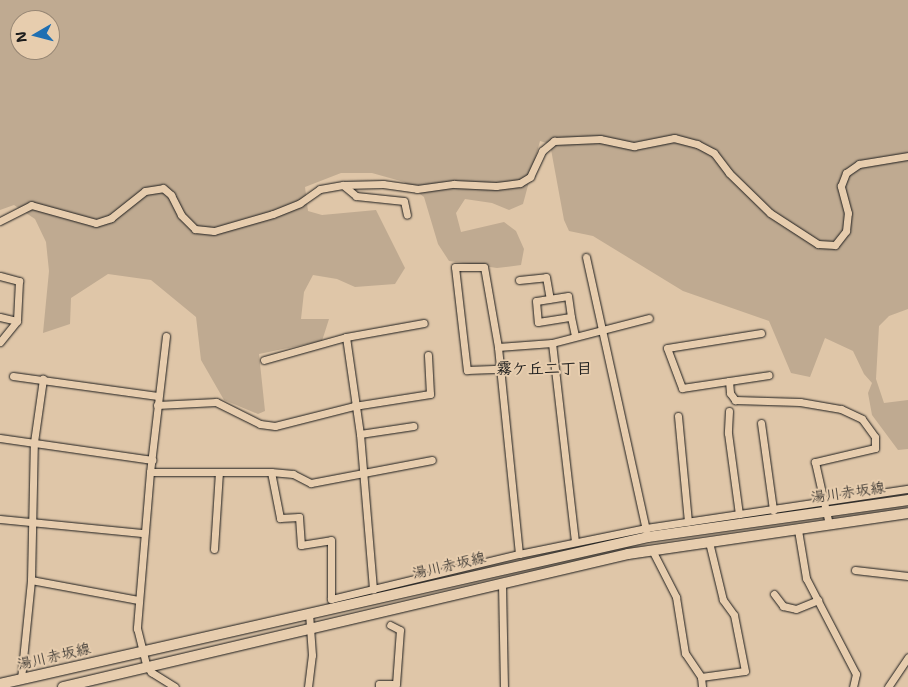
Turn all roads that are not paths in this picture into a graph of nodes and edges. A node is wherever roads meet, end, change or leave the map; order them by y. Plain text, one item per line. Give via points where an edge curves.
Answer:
1 (908, 156) edge
2 (343, 185) junction
3 (406, 215) dead end
4 (0, 221) edge
5 (586, 257) dead end
6 (0, 276) edge
7 (519, 280) dead end
8 (550, 299) junction
9 (0, 316) edge
10 (571, 318) junction
11 (649, 318) dead end
12 (17, 321) junction
13 (424, 322) dead end
14 (603, 329) junction
15 (761, 333) dead end
16 (166, 336) dead end
17 (575, 336) junction
18 (346, 337) junction
19 (0, 342) edge
20 (552, 342) junction
21 (498, 347) junction
22 (428, 355) dead end
23 (264, 360) dead end
24 (500, 369) junction
25 (769, 375) dead end
26 (13, 376) dead end
27 (43, 379) junction
28 (729, 381) junction
29 (158, 396) junction
30 (157, 405) junction
31 (354, 406) junction
32 (729, 411) dead end
33 (678, 416) dead end
34 (761, 423) dead end
35 (413, 426) dead end
36 (360, 434) junction
37 (0, 438) edge
38 (34, 442) junction
39 (152, 460) junction
40 (432, 460) dead end
41 (150, 472) junction
42 (219, 472) junction
43 (271, 472) junction
44 (362, 473) junction
45 (908, 489) edge
46 (908, 500) edge
47 (824, 507) junction
48 (773, 510) junction
49 (908, 513) edge
50 (739, 514) junction
51 (0, 519) edge
52 (32, 522) junction
53 (688, 522) junction
54 (829, 524) junction
55 (798, 530) junction
56 (647, 532) junction
57 (144, 533) junction
58 (576, 541) junction
59 (709, 542) junction
60 (214, 550) dead end
61 (652, 550) junction
62 (519, 554) junction
63 (855, 570) dead end
64 (908, 576) edge
65 (31, 580) junction
66 (502, 584) junction
67 (373, 589) junction
68 (774, 594) dead end
69 (138, 600) junction
70 (818, 600) junction
71 (309, 613) junction
72 (390, 625) dead end
73 (311, 628) junction
74 (144, 652) junction
75 (908, 657) edge
76 (146, 665) junction
77 (701, 677) junction
78 (22, 679) junction
79 (0, 684) edge
80 (63, 687) edge
81 (175, 687) edge
82 (308, 687) edge
83 (379, 687) edge
84 (504, 687) edge
85 (702, 687) edge
86 (853, 687) edge
87 (888, 687) edge

1 - 2 street via 859,164 846,173 841,186 848,213 846,231 836,245 818,244 770,213 729,173 714,153 674,138 634,146 600,139 554,141 542,151 530,177 520,184 454,184 417,189 383,184
2 - 3 street via 356,196 404,201
2 - 4 street via 320,189 300,203 273,214 214,231 195,228 181,215 172,195 163,188 145,191 112,218 96,223 32,205
5 - 14 street
6 - 12 street via 19,281
7 - 8 street via 546,277
8 - 10 street via 568,296
8 - 10 street via 536,301 538,322
9 - 12 street
10 - 17 street
11 - 14 street
12 - 19 street
13 - 18 street
14 - 17 street
14 - 56 street
15 - 28 street via 667,348 682,388
16 - 29 street
17 - 20 street
18 - 23 street
18 - 31 street
20 - 21 street
20 - 58 street
21 - 24 street
21 - 24 street via 484,267 455,267 467,370
22 - 31 street via 430,394
24 - 62 street
25 - 28 street
26 - 27 street
27 - 29 street
27 - 38 street
28 - 47 street via 734,400 800,402 841,409 862,419 876,437 875,448 815,462
29 - 30 street
30 - 31 street via 216,402 260,424 275,426
30 - 39 street
31 - 36 street
32 - 50 street via 728,433
33 - 53 street
34 - 48 street
35 - 36 street
36 - 44 street
37 - 38 street
38 - 39 street
38 - 52 street
39 - 41 street
40 - 44 street
41 - 42 street
41 - 57 street
42 - 43 street
42 - 60 street
43 - 44 street via 293,474 311,483
43 - 67 street via 280,518 299,517 301,545 331,540 331,599
44 - 67 street
45 - 47 street
46 - 47 main road, 湯川赤坂線
47 - 48 street
47 - 54 street
47 - 56 main road, 湯川赤坂線
48 - 50 street
49 - 54 main road, 湯川赤坂線
50 - 53 street
51 - 52 street
52 - 57 street
52 - 65 street
53 - 56 street
54 - 55 main road, 湯川赤坂線
55 - 59 main road, 湯川赤坂線
55 - 70 street via 806,578
56 - 58 street
56 - 71 main road, 湯川赤坂線
57 - 69 street
58 - 62 street
59 - 61 main road, 湯川赤坂線
59 - 77 street via 723,600 734,615 745,671
61 - 66 main road, 湯川赤坂線
61 - 77 street via 676,597 685,653
62 - 67 street
63 - 64 street
65 - 69 street
65 - 78 street
66 - 73 main road, 湯川赤坂線
66 - 84 street
68 - 70 street via 783,606 796,609
69 - 74 street via 137,628
70 - 86 street via 856,674
71 - 73 street
71 - 74 main road, 湯川赤坂線
72 - 83 street via 400,630 396,684 379,684
73 - 76 main road, 湯川赤坂線
73 - 82 street
74 - 76 street
74 - 78 main road, 湯川赤坂線
75 - 87 street
76 - 80 main road, 湯川赤坂線
76 - 81 street
77 - 85 street
78 - 79 main road, 湯川赤坂線

